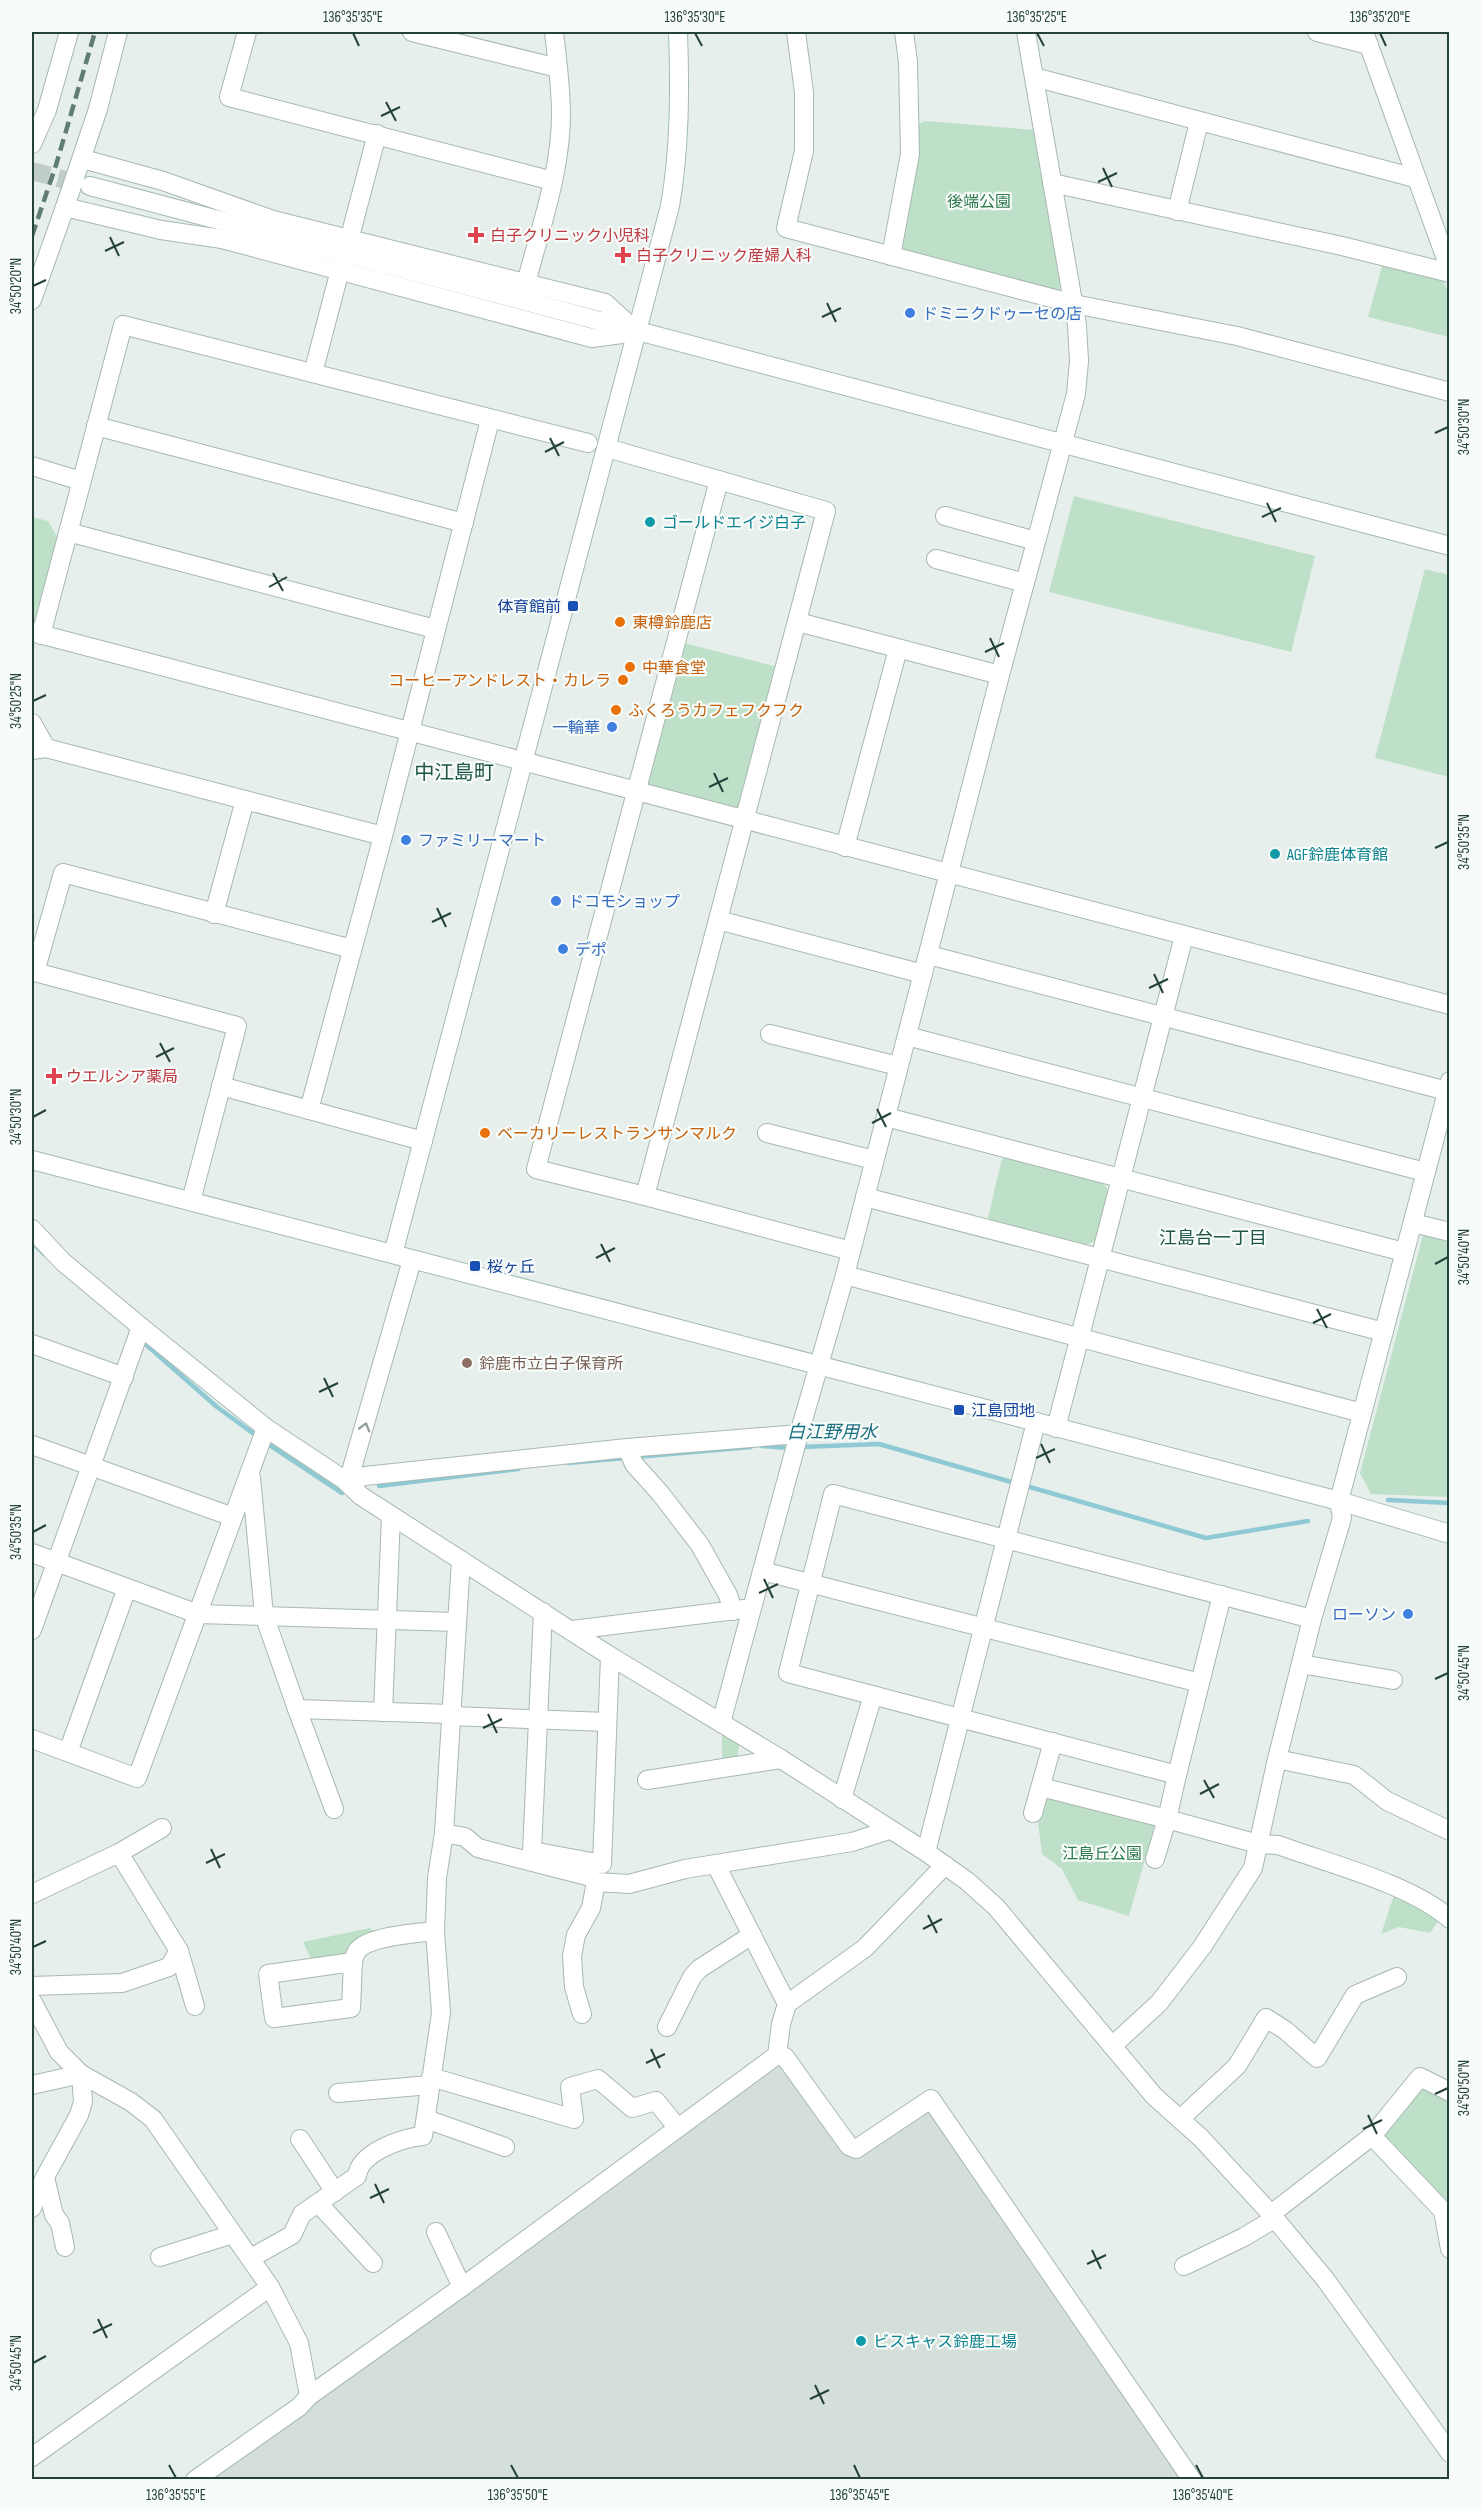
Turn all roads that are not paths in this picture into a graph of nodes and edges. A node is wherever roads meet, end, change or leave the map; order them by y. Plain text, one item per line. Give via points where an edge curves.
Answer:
1 (69, 32) edge
2 (118, 32) edge
3 (247, 32) edge
4 (412, 32) edge
5 (554, 32) edge
6 (678, 32) edge
7 (796, 32) edge
8 (904, 32) edge
9 (1026, 32) edge
10 (1317, 32) edge
11 (1366, 38) edge
12 (558, 68) junction
13 (1034, 77) junction
14 (1198, 122) junction
15 (377, 134) junction
16 (32, 144) edge
17 (83, 159) junction
18 (1416, 178) junction
19 (554, 181) junction
20 (1052, 183) junction
21 (90, 186) tunnel mouth
22 (65, 207) junction
23 (1177, 211) junction
24 (352, 229) dead end
25 (891, 256) junction
26 (340, 270) junction
27 (1449, 272) edge
28 (528, 276) dead end
29 (32, 300) edge
30 (1074, 304) junction
31 (637, 332) junction
32 (313, 373) junction
33 (1449, 392) edge
34 (490, 420) junction
35 (96, 426) junction
36 (1062, 443) junction
37 (588, 444) dead end
38 (607, 448) junction
39 (32, 466) edge
40 (719, 480) junction
41 (81, 481) junction
42 (945, 516) dead end
43 (464, 524) junction
44 (68, 532) junction
45 (1036, 541) junction
46 (1449, 546) edge
47 (936, 559) dead end
48 (1025, 583) junction
49 (798, 622) junction
50 (435, 629) junction
51 (36, 633) edge
52 (898, 649) junction
53 (1000, 675) junction
54 (32, 723) edge
55 (409, 732) junction
56 (39, 749) edge
57 (524, 763) junction
58 (637, 791) junction
59 (245, 800) junction
60 (745, 820) junction
61 (383, 836) junction
62 (845, 847) junction
63 (949, 874) junction
64 (214, 914) junction
65 (718, 920) junction
66 (1185, 936) junction
67 (352, 949) junction
68 (929, 955) junction
69 (923, 974) junction
70 (1449, 1005) edge
71 (1163, 1017) junction
72 (770, 1034) dead end
73 (907, 1036) junction
74 (898, 1066) junction
75 (221, 1086) junction
76 (1448, 1086) edge
77 (1143, 1097) junction
78 (309, 1110) junction
79 (886, 1117) junction
80 (767, 1133) dead end
81 (423, 1142) junction
82 (32, 1160) edge
83 (874, 1160) junction
84 (1425, 1172) junction
85 (1120, 1178) junction
86 (645, 1196) junction
87 (865, 1197) junction
88 (191, 1201) junction
89 (1413, 1223) junction
90 (32, 1229) edge
91 (1449, 1232) edge
92 (851, 1251) junction
93 (1404, 1252) junction
94 (393, 1254) junction
95 (1100, 1258) junction
96 (412, 1260) junction
97 (844, 1275) junction
98 (141, 1327) junction
99 (1384, 1332) junction
100 (1080, 1339) junction
101 (32, 1344) edge
102 (820, 1366) junction
103 (123, 1377) junction
104 (1362, 1413) junction
105 (1036, 1422) junction
106 (1056, 1428) junction
107 (264, 1435) junction
108 (796, 1443) junction
109 (32, 1445) edge
110 (629, 1455) junction
111 (91, 1467) junction
112 (250, 1472) junction
113 (348, 1482) junction
114 (1339, 1501) junction
115 (391, 1516) junction
116 (233, 1518) junction
117 (1449, 1534) edge
118 (1007, 1539) junction
119 (32, 1553) edge
120 (461, 1560) junction
121 (57, 1562) junction
122 (762, 1571) junction
123 (812, 1584) junction
124 (128, 1588) junction
125 (1222, 1595) junction
126 (752, 1608) junction
127 (733, 1611) junction
128 (543, 1612) junction
129 (198, 1614) junction
130 (264, 1615) junction
131 (387, 1619) junction
132 (1312, 1619) junction
133 (456, 1622) junction
134 (985, 1628) junction
135 (32, 1630) edge
136 (572, 1630) junction
137 (610, 1656) junction
138 (1301, 1664) junction
139 (1393, 1680) dead end
140 (1200, 1683) junction
141 (873, 1695) junction
142 (297, 1709) junction
143 (384, 1712) junction
144 (451, 1715) junction
145 (962, 1717) junction
146 (539, 1720) junction
147 (607, 1722) junction
148 (721, 1723) junction
149 (32, 1739) edge
150 (1053, 1742) junction
151 (68, 1752) junction
152 (781, 1759) junction
153 (1277, 1759) junction
154 (1177, 1774) junction
155 (647, 1779) dead end
156 (1041, 1787) junction
157 (842, 1799) junction
158 (334, 1809) dead end
159 (1034, 1813) dead end
160 (1167, 1819) junction
161 (162, 1828) dead end
162 (889, 1830) junction
163 (1449, 1831) edge
164 (444, 1833) junction
165 (465, 1837) junction
166 (1258, 1844) junction
167 (532, 1851) junction
168 (926, 1852) junction
169 (119, 1853) junction
170 (1155, 1859) dead end
171 (716, 1865) junction
172 (945, 1865) junction
173 (597, 1882) junction
174 (32, 1894) edge
175 (1449, 1918) edge
176 (435, 1931) junction
177 (752, 1935) junction
178 (179, 1951) junction
179 (353, 1962) junction
180 (1397, 1977) dead end
181 (32, 1986) edge
182 (32, 2001) edge
183 (787, 2004) junction
184 (195, 2006) dead end
185 (582, 2014) dead end
186 (667, 2027) dead end
187 (1112, 2046) junction
188 (777, 2055) junction
189 (81, 2074) junction
190 (431, 2081) junction
191 (32, 2085) edge
192 (1449, 2092) edge
193 (338, 2093) dead end
194 (426, 2119) junction
195 (1180, 2119) junction
196 (676, 2127) junction
197 (1372, 2136) junction
198 (300, 2139) dead end
199 (505, 2147) dead end
200 (45, 2177) junction
201 (335, 2192) junction
202 (319, 2204) junction
203 (32, 2208) edge
204 (1273, 2217) junction
205 (436, 2232) dead end
206 (233, 2234) junction
207 (65, 2247) dead end
208 (1449, 2249) edge
209 (160, 2257) dead end
210 (251, 2258) junction
211 (374, 2263) dead end
212 (1184, 2266) dead end
213 (270, 2287) junction
214 (462, 2287) junction
215 (309, 2396) junction
216 (1449, 2453) edge
217 (32, 2457) edge
218 (195, 2480) edge
219 (1192, 2480) edge

1 - 16 street via 47,111
2 - 17 street
3 - 15 street via 229,98
4 - 12 street
5 - 12 street
6 - 31 street via 675,179
7 - 25 street via 804,92 804,151 786,228
8 - 25 street via 910,154
9 - 13 street
10 - 11 street
11 - 18 street
12 - 19 street via 561,114
13 - 14 street
13 - 20 street
14 - 18 street
14 - 23 street
15 - 19 street
15 - 24 street
17 - 22 street
17 - 31 street via 163,181 273,220 605,303
18 - 27 street
19 - 28 street
20 - 23 street
20 - 30 street
21 - 31 street
22 - 26 street via 161,230 222,239
22 - 29 street
23 - 27 street
25 - 30 street
26 - 31 street via 592,338
26 - 32 street
30 - 33 street via 1237,336
30 - 36 street via 1078,378
31 - 36 street
31 - 38 street
32 - 34 street
32 - 35 street via 123,325
34 - 37 street
34 - 43 street
35 - 41 street
35 - 43 street
36 - 45 street
36 - 46 street
38 - 40 street
38 - 57 street
39 - 41 street
40 - 49 street via 826,511
40 - 58 street
41 - 44 street
42 - 45 street
43 - 50 street
44 - 50 street
44 - 51 street
45 - 48 street
47 - 48 street
48 - 53 street
49 - 52 street
49 - 60 street
50 - 55 street
51 - 55 street
52 - 53 street
52 - 62 street
53 - 63 street
54 - 56 street
55 - 57 street
55 - 61 street
56 - 59 street
57 - 58 street
57 - 81 street
58 - 60 street
58 - 86 street via 537,1169
59 - 61 street
59 - 64 street
60 - 62 street
60 - 65 street
61 - 67 street
62 - 63 street
63 - 66 street
63 - 68 street
64 - 67 street
64 - 75 street via 63,873 35,972 237,1026
65 - 69 street
65 - 86 street
66 - 70 street
66 - 71 street
67 - 78 street
68 - 69 street
68 - 71 street
69 - 73 street
71 - 76 street
71 - 77 street
72 - 74 street
73 - 74 street
73 - 77 street
74 - 79 street
75 - 78 street
75 - 88 street
76 - 84 street
77 - 84 street
77 - 85 street
78 - 81 street
79 - 83 street
79 - 85 street
80 - 83 street
81 - 94 street
82 - 88 street
83 - 87 street
84 - 89 street
85 - 93 street
85 - 95 street
86 - 92 street
87 - 92 street
87 - 95 street
88 - 94 street
89 - 91 street
89 - 93 street
90 - 98 street via 63,1262
92 - 97 street
93 - 99 street
94 - 96 street
95 - 99 street
95 - 100 street
96 - 102 street
113 -> 96 street
97 - 100 street
97 - 102 street
98 - 103 street
98 - 107 street
99 - 104 street
100 - 104 street
100 - 106 street
101 - 103 street
102 - 105 street
102 - 108 street
103 - 111 street
104 - 114 street
105 - 106 street
105 - 118 street
106 - 114 street
107 - 112 street
107 - 113 street
108 - 110 street
108 - 122 street
109 - 111 street
110 - 113 street via 365,1476
110 - 127 street via 700,1545
111 - 116 street
111 - 121 street
112 - 116 street
112 - 130 street
113 - 115 street
114 - 117 street
114 - 132 street via 1342,1518
115 - 120 street
115 - 131 street
116 - 129 street
118 - 123 street via 833,1494
118 - 125 street
118 - 134 street
119 - 121 street
120 - 128 street
120 - 133 street
121 - 124 street
121 - 135 street
122 - 123 street
122 - 126 street
123 - 134 street
123 - 141 street via 789,1673
124 - 129 street
124 - 151 street
125 - 132 street
125 - 140 street
126 - 127 street
126 - 148 street
127 - 136 street
128 - 136 street
128 - 146 street
129 - 130 street
129 - 151 street via 137,1778
130 - 131 street
130 - 142 street
131 - 133 street
131 - 143 street
132 - 138 street
133 - 144 street
134 - 140 street
134 - 145 street
136 - 137 street
137 - 147 street
137 - 148 street
138 - 139 street
138 - 153 street
140 - 154 street
141 - 145 street
141 - 157 street
142 - 143 street
142 - 158 street
143 - 144 street
144 - 146 street
144 - 164 street
145 - 150 street
145 - 168 street
146 - 147 street
146 - 167 street
147 - 167 street via 602,1864
148 - 152 street
149 - 151 street
150 - 154 street
150 - 156 street
152 - 155 street
152 - 157 street
153 - 163 street via 1354,1775 1387,1801
153 - 166 street
154 - 160 street
156 - 159 street
156 - 160 street
157 - 162 street
160 - 166 street
160 - 170 street
161 - 169 street
162 - 168 street
162 - 171 street via 852,1842
164 - 165 street
164 - 176 street
165 - 167 street
165 - 173 street via 478,1848 591,1877
166 - 175 street via 1278,1845 1399,1889 1426,1901
166 - 187 street via 1253,1868 1202,1947 1159,2003
168 - 172 street
169 - 174 street
169 - 178 street
171 - 173 street via 629,1884
171 - 177 street
172 - 183 street via 865,1948
172 - 187 street via 996,1907
173 - 185 street via 572,1956 574,1987
176 - 179 street via 367,1944 360,1947
176 - 190 street via 441,2013
177 - 183 street
177 - 186 street via 699,1969
178 - 181 street via 169,1967 122,1983
178 - 184 street
179 - 179 street via 268,1974 274,2018 351,2008
180 - 195 street via 1355,1995 1317,2058 1266,2018 1237,2066
182 - 189 street via 59,2052
183 - 188 street
187 - 195 street via 1154,2096
188 - 196 street
188 - 219 street via 785,2058 849,2146 856,2149 931,2099
189 - 191 street
189 - 200 street via 83,2102 79,2115
189 - 206 street via 153,2119
190 - 193 street
190 - 194 street
190 - 196 street via 574,2118 570,2087 598,2079 632,2108 656,2101
192 - 197 street via 1420,2077
194 - 199 street
194 - 201 street via 423,2136 398,2140 374,2154 358,2169 357,2176
195 - 204 street
196 - 214 street
197 - 204 street
197 - 208 street via 1443,2211
198 - 201 street
200 - 203 street
200 - 207 street
201 - 202 street
202 - 210 street via 302,2214 292,2235
202 - 211 street
204 - 212 street via 1244,2237
204 - 216 street via 1325,2279
205 - 214 street
206 - 209 street
206 - 210 street
210 - 213 street
213 - 215 street via 299,2343
213 - 217 street
214 - 215 street
215 - 218 street

